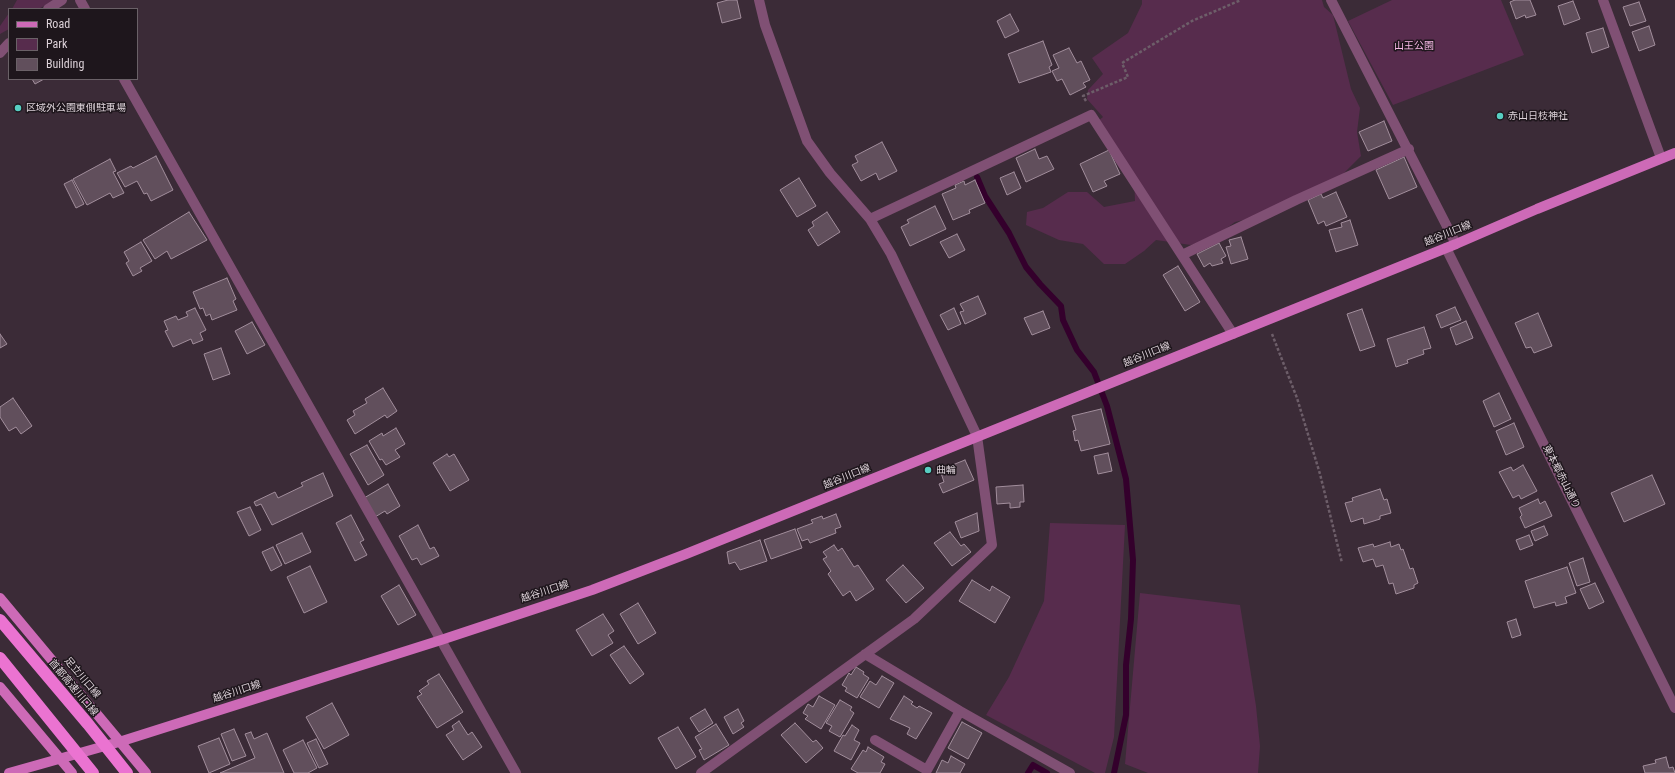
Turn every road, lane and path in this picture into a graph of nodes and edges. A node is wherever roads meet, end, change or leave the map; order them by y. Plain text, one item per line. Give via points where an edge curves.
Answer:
1 (62, 0) edge
2 (759, 0) edge
3 (1241, 0) edge
4 (1332, 0) edge
5 (1603, 0) edge
6 (50, 8) edge
7 (8, 44) edge
8 (0, 53) edge
9 (125, 80) edge
10 (1091, 115) junction
11 (1409, 149) junction
12 (1675, 153) edge
13 (1661, 158) junction
14 (870, 219) junction
15 (1456, 244) junction
16 (1446, 248) junction
17 (1182, 255) junction
18 (1267, 320) junction
19 (1233, 334) junction
20 (977, 436) junction
21 (1342, 563) dead end
22 (0, 598) edge
23 (0, 620) edge
24 (441, 640) junction
25 (865, 654) junction
26 (0, 658) edge
27 (0, 686) edge
28 (1675, 708) edge
29 (960, 711) junction
30 (875, 740) dead end
31 (120, 742) junction
32 (60, 758) junction
33 (1065, 772) edge
34 (10, 773) edge
35 (72, 773) edge
36 (93, 773) edge
37 (127, 773) edge
38 (146, 773) edge
39 (516, 773) edge
40 (701, 773) edge

1 - 6 street
2 - 14 street via 765,25 808,141 830,173
3 - 10 path via 1192,21 1122,63 1128,77 1083,96
4 - 11 street
5 - 13 street
7 - 8 street
9 - 24 street
10 - 14 street
10 - 17 street
11 - 15 street
11 - 17 street
12 - 13 main road, 越谷川口線
13 - 15 main road, 越谷川口線
14 - 20 street via 891,254
15 - 16 main road, 越谷川口線
16 - 18 main road, 越谷川口線
16 - 28 street, 東本郷赤山通り
17 - 19 street
18 - 19 main road, 越谷川口線
18 - 21 path via 1297,398 1320,474
19 - 20 main road, 越谷川口線
20 - 24 main road, 越谷川口線 via 592,590
20 - 25 street via 992,546 914,618
22 - 31 main road, 足立川口線
23 - 37 highway, 首都高速川口線
24 - 31 main road, 越谷川口線
24 - 39 street
25 - 29 street
25 - 40 street
26 - 36 highway
27 - 32 main road
29 - 30 street via 927,770
29 - 33 street
31 - 32 main road, 越谷川口線
31 - 38 main road, 足立川口線
32 - 34 main road, 越谷川口線
32 - 35 main road

